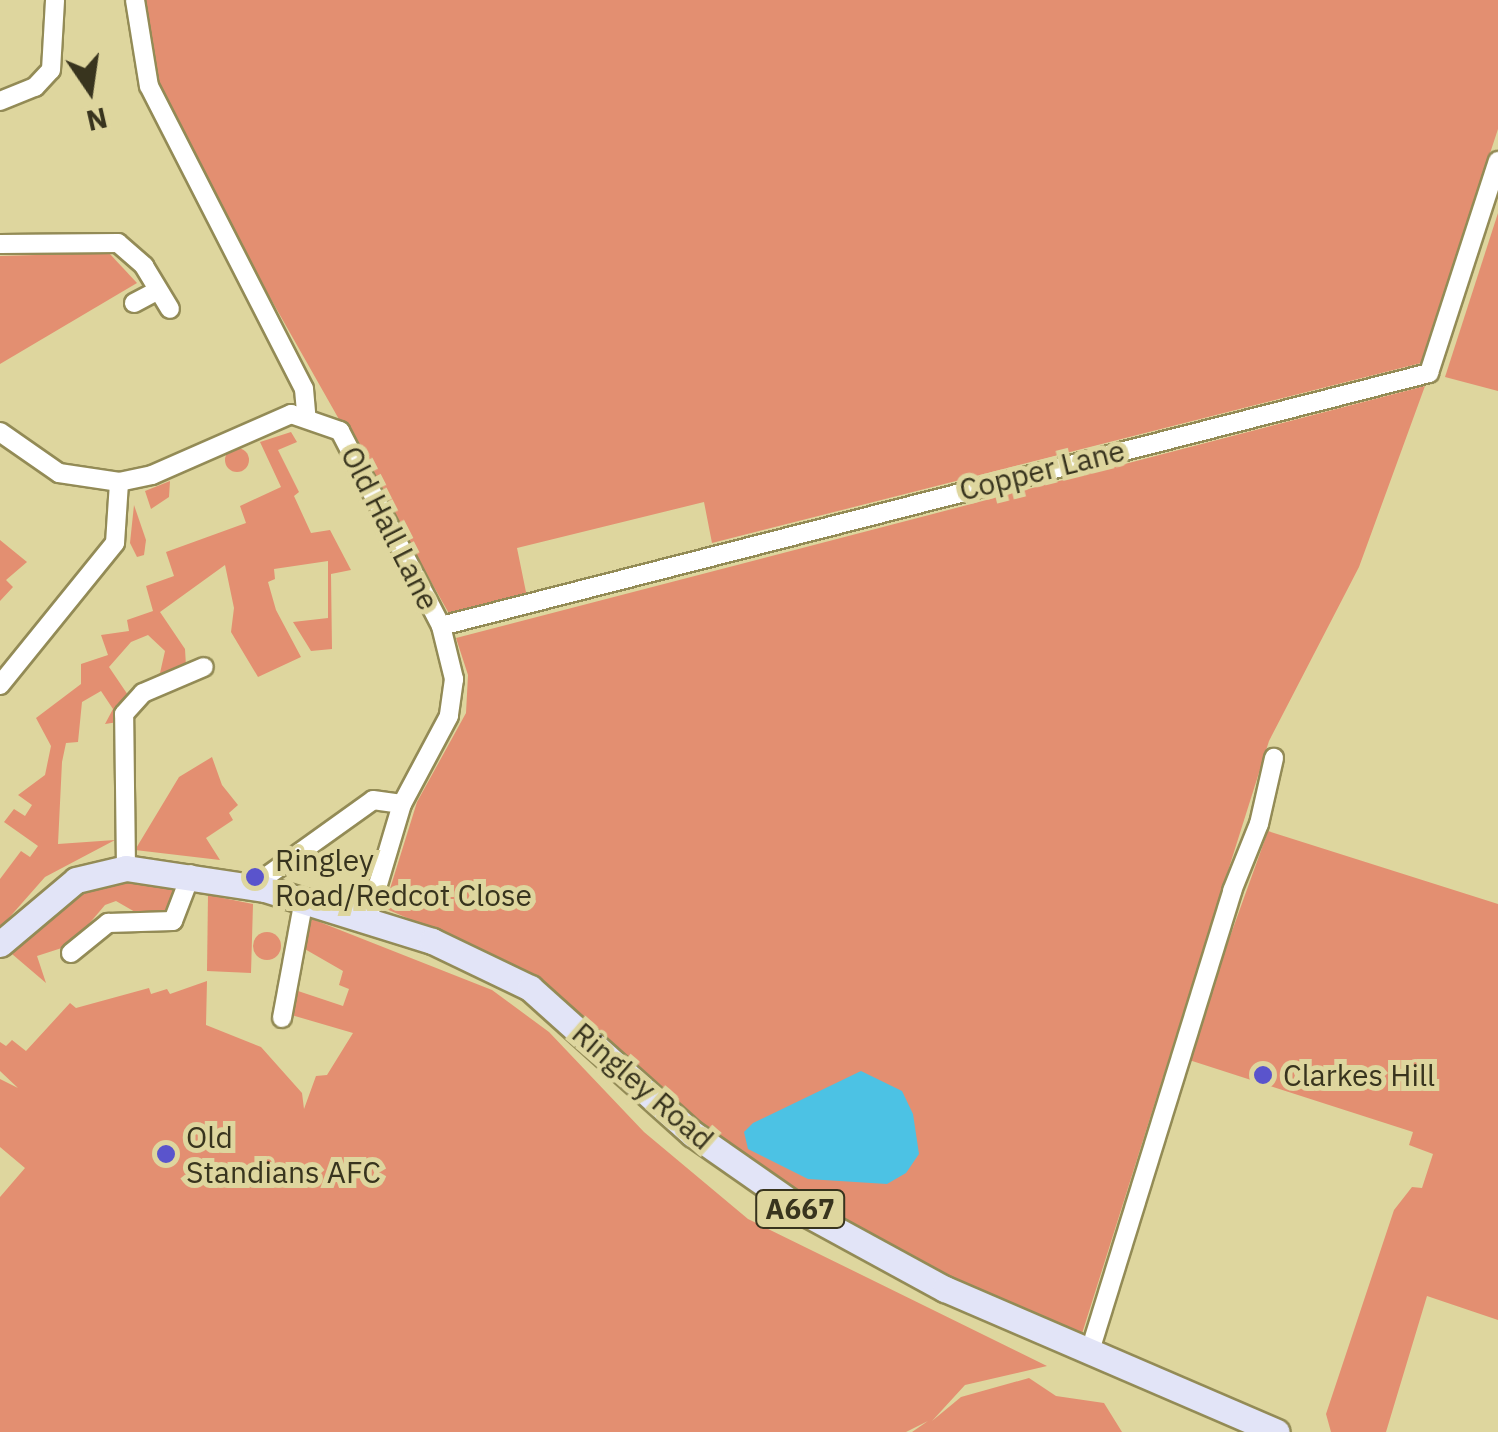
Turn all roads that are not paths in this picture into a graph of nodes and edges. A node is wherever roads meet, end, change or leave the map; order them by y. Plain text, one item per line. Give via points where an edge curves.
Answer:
1 (55, 0) edge
2 (134, 0) edge
3 (0, 101) edge
4 (1498, 161) edge
5 (0, 244) edge
6 (158, 290) junction
7 (134, 303) dead end
8 (170, 309) dead end
9 (306, 414) junction
10 (2, 440) edge
11 (119, 482) junction
12 (441, 626) junction
13 (204, 667) dead end
14 (0, 685) edge
15 (1274, 758) dead end
16 (402, 804) junction
17 (126, 868) junction
18 (191, 874) junction
19 (266, 888) junction
20 (304, 899) junction
21 (368, 918) junction
22 (0, 944) edge
23 (71, 953) dead end
24 (282, 1018) dead end
25 (1089, 1354) junction
26 (1278, 1432) edge

1 - 3 street via 51,70 35,87
2 - 9 street via 149,86 304,389
4 - 12 street, Copper Lane via 1430,373
5 - 6 street via 112,241 144,266
6 - 7 street
6 - 8 street
9 - 11 street via 277,418
9 - 12 street, Old Hall Lane via 340,431
10 - 11 street via 59,473
11 - 14 street via 115,543
12 - 16 street, Old Hall Lane via 454,679 450,716
13 - 17 street via 143,694 124,714
15 - 25 street via 1259,824 1232,891
16 - 19 street via 373,800 268,876
16 - 21 street, Old Hall Lane
17 - 18 main road, Ringley Road / A667
17 - 22 main road, Ringley Road / A667 via 76,880
18 - 19 main road, Ringley Road / A667
18 - 23 street via 173,922 108,923
19 - 20 main road, Ringley Road / A667
20 - 21 main road, Ringley Road / A667
20 - 24 street
21 - 25 main road, Ringley Road / A667 via 530,988 693,1134 808,1215
25 - 26 main road, Ringley Road / A667

